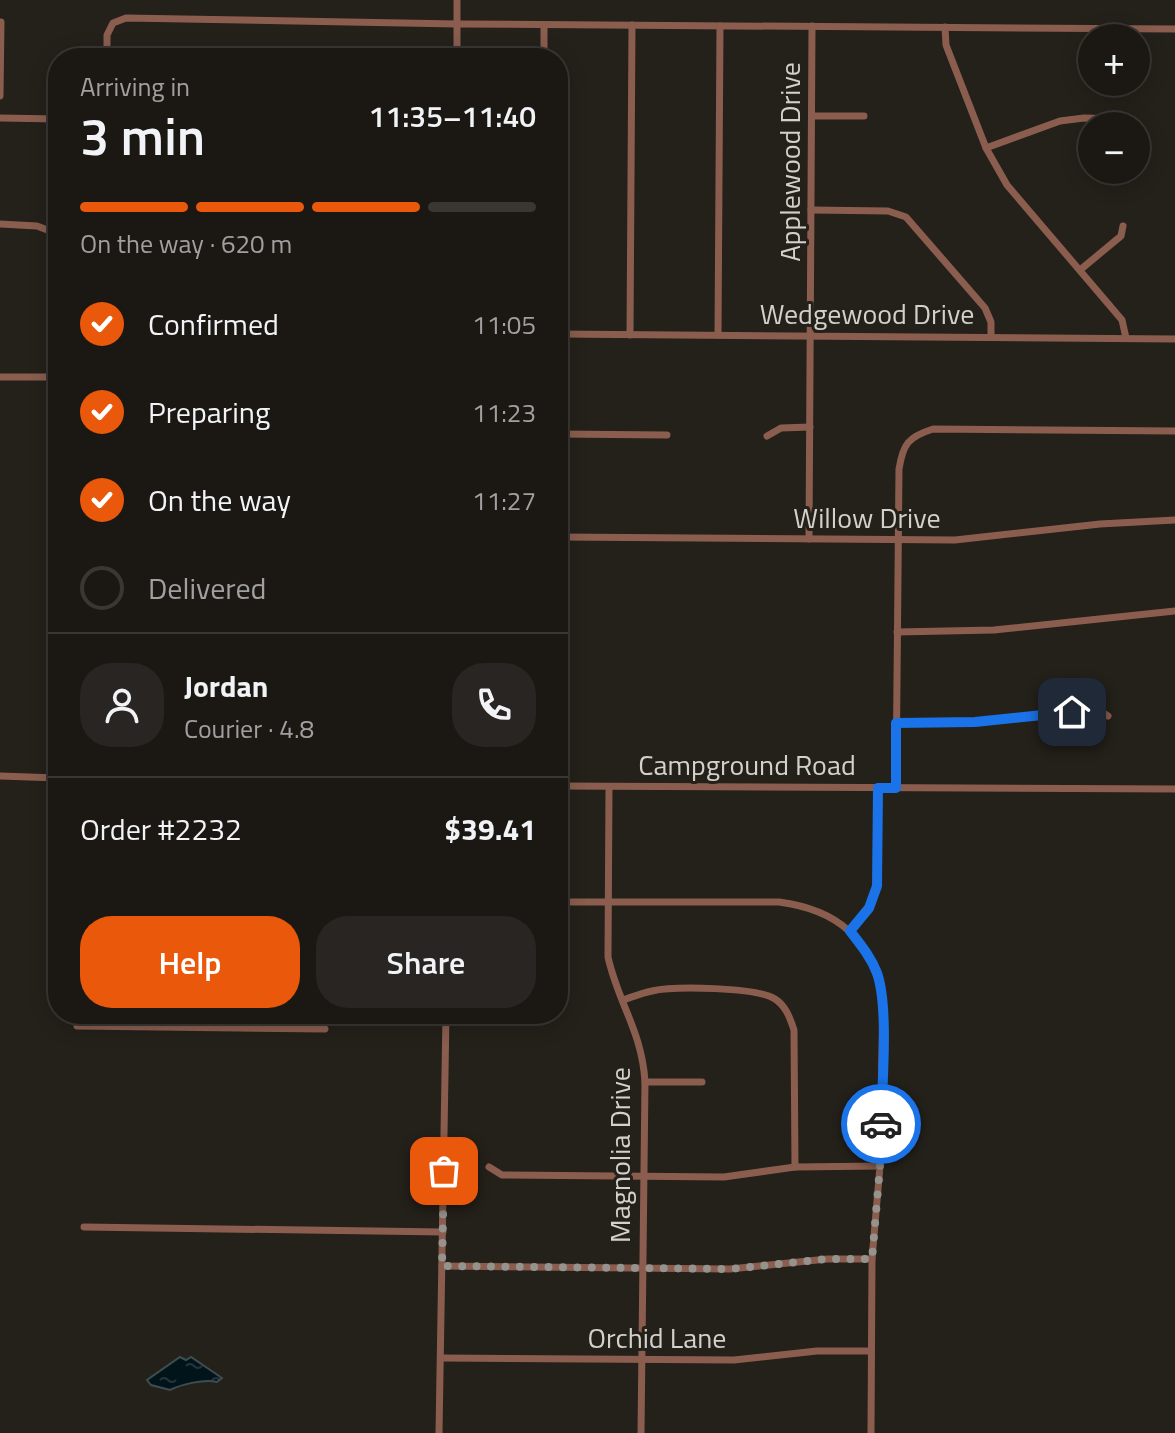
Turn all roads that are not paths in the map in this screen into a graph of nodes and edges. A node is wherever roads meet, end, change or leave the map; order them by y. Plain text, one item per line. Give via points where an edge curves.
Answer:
1 (457, 0) edge
2 (1, 22) edge
3 (457, 24) junction
4 (544, 25) junction
5 (632, 25) junction
6 (720, 26) junction
7 (812, 26) junction
8 (945, 27) junction
9 (1175, 29) edge
10 (107, 48) edge
11 (457, 48) edge
12 (544, 48) edge
13 (0, 96) edge
14 (812, 116) junction
15 (864, 116) dead end
16 (0, 118) edge
17 (48, 119) edge
18 (1078, 119) edge
19 (986, 148) junction
20 (811, 210) junction
21 (0, 224) edge
22 (1123, 226) dead end
23 (48, 230) edge
24 (1080, 270) junction
25 (568, 334) edge
26 (630, 335) junction
27 (718, 335) junction
28 (810, 336) junction
29 (991, 337) junction
30 (1126, 338) junction
31 (1175, 339) edge
32 (0, 377) edge
33 (48, 377) edge
34 (810, 427) junction
35 (1175, 431) edge
36 (568, 434) edge
37 (667, 435) dead end
38 (767, 436) dead end
39 (1175, 520) edge
40 (568, 537) edge
41 (809, 539) junction
42 (898, 540) junction
43 (1175, 611) edge
44 (897, 632) junction
45 (1108, 716) dead end
46 (896, 723) junction
47 (0, 776) edge
48 (48, 778) edge
49 (568, 786) edge
50 (609, 787) junction
51 (878, 788) junction
52 (896, 788) junction
53 (1175, 789) edge
54 (568, 902) edge
55 (607, 902) junction
56 (850, 931) junction
57 (623, 1000) junction
58 (446, 1024) edge
59 (77, 1026) dead end
60 (189, 1027) joint
61 (325, 1029) dead end
62 (645, 1082) junction
63 (702, 1082) dead end
64 (880, 1166) junction
65 (489, 1167) dead end
66 (795, 1167) junction
67 (644, 1175) junction
68 (84, 1227) dead end
69 (443, 1232) junction
70 (872, 1259) junction
71 (442, 1266) junction
72 (642, 1268) junction
73 (871, 1351) junction
74 (442, 1358) junction
75 (641, 1361) junction
76 (439, 1433) edge
77 (641, 1433) edge
78 (871, 1433) edge

1 - 3 street
2 - 13 street
3 - 4 street
3 - 10 street via 126,18 113,23
3 - 11 street
4 - 5 street
4 - 12 street
5 - 6 street
5 - 26 street
6 - 7 street
6 - 27 street
7 - 8 street
7 - 14 street, Applewood Drive
8 - 9 street
8 - 19 street via 946,45
14 - 15 street
14 - 20 street, Applewood Drive
16 - 17 street
18 - 19 street
19 - 24 street via 1007,185
20 - 28 street, Applewood Drive
20 - 29 street via 888,211 906,217 985,308
21 - 23 street
22 - 24 street via 1121,236
24 - 30 street via 1122,320
25 - 26 street, Wedgewood Drive
26 - 27 street, Wedgewood Drive
27 - 28 street, Wedgewood Drive
28 - 29 street, Wedgewood Drive
28 - 34 street, Applewood Drive
29 - 30 street, Wedgewood Drive
30 - 31 street, Wedgewood Drive
32 - 33 street
34 - 38 street via 781,428
34 - 41 street, Applewood Drive
35 - 42 street via 929,430 902,449
36 - 37 street
39 - 42 street, Willow Drive via 979,539
40 - 41 street, Willow Drive
41 - 42 street, Willow Drive
42 - 44 street
43 - 44 street via 994,630
44 - 46 street
45 - 46 street via 1097,709 975,722
46 - 52 street
47 - 48 street
49 - 50 street, Campground Road
50 - 51 street, Campground Road
50 - 55 street, Magnolia Drive
51 - 52 street, Campground Road
51 - 56 street via 877,886 869,908
52 - 53 street, Campground Road
54 - 55 street
55 - 56 street via 779,902 816,910
55 - 57 street, Magnolia Drive via 608,957
56 - 64 street via 872,963 883,997
57 - 62 street, Magnolia Drive via 640,1044
57 - 66 street via 654,990 762,992 778,1000 794,1030
58 - 69 street
59 - 60 street
60 - 61 street
62 - 63 street
62 - 67 street, Magnolia Drive
64 - 66 street
64 - 70 street
65 - 67 street via 502,1175
66 - 67 street via 724,1177
67 - 72 street, Magnolia Drive
68 - 69 street
69 - 71 street
70 - 72 street via 730,1269
70 - 73 street
71 - 72 street
71 - 74 street
72 - 75 street, Magnolia Drive
73 - 75 street, Orchid Lane
73 - 78 street
74 - 75 street, Orchid Lane
74 - 76 street
75 - 77 street, Magnolia Drive

